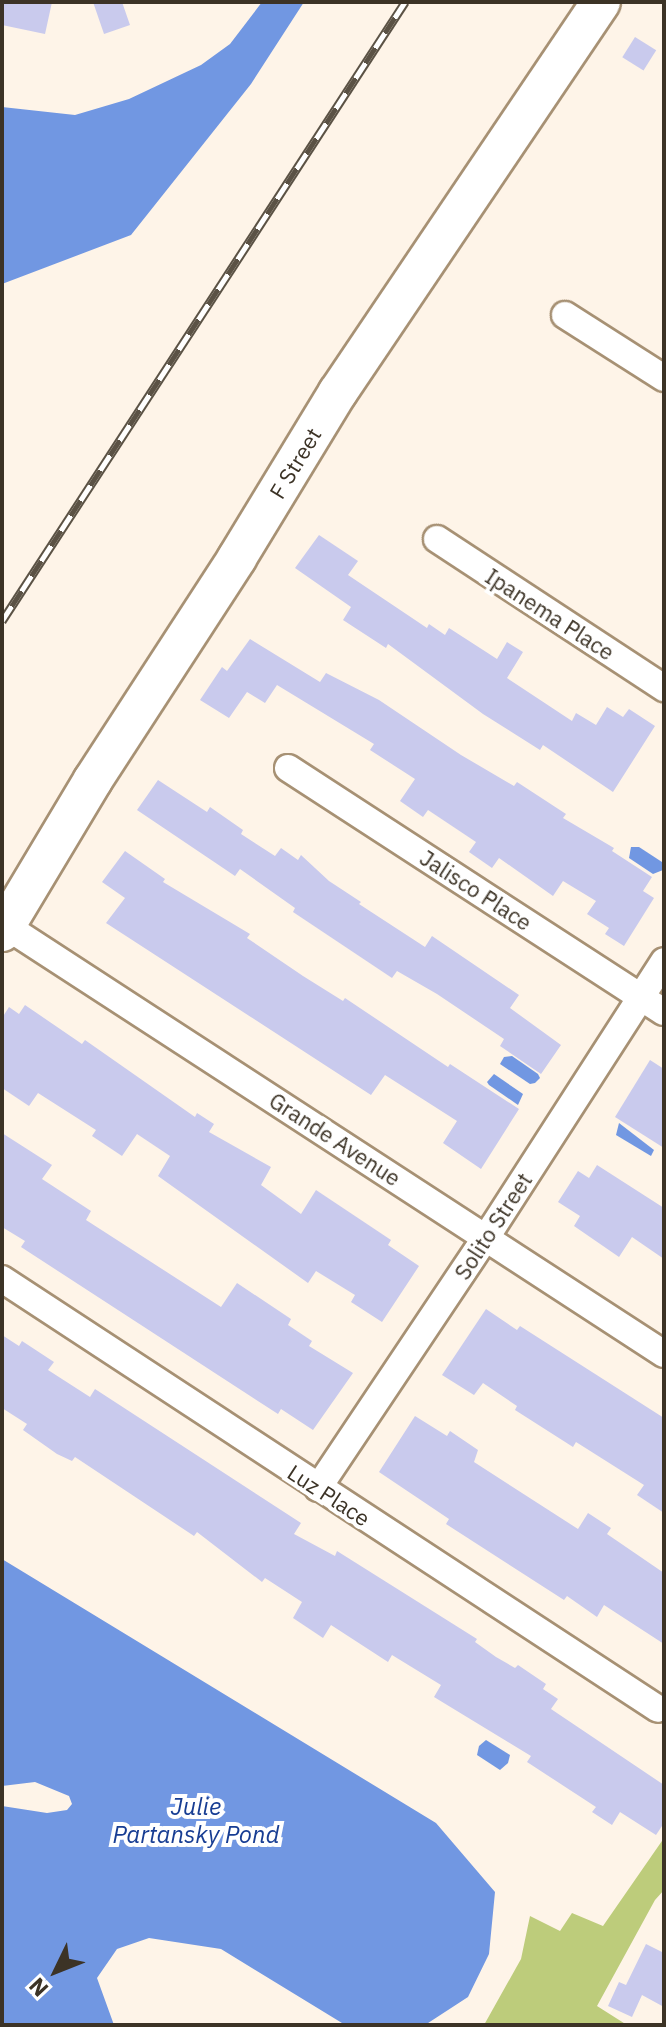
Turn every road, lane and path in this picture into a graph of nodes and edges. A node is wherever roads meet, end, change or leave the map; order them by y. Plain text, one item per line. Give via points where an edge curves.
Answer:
1 (601, 2) edge
2 (565, 315) dead end
3 (664, 378) edge
4 (437, 539) dead end
5 (664, 688) edge
6 (288, 768) dead end
7 (4, 929) edge
8 (664, 961) edge
9 (641, 997) junction
10 (664, 1012) edge
11 (487, 1236) junction
12 (2, 1279) edge
13 (664, 1354) edge
14 (318, 1488) junction
15 (658, 1709) dead end

1 - 7 street, F Street via 338,392
2 - 3 street
4 - 5 street, Ipanema Place
6 - 9 street, Jalisco Place
7 - 11 street, Grande Avenue
8 - 9 street, Solito Street
9 - 10 street, Jalisco Place
9 - 11 street, Solito Street
11 - 13 street, Grande Avenue
11 - 14 street, Solito Street
12 - 14 street, Luz Place
14 - 15 street, Luz Place

